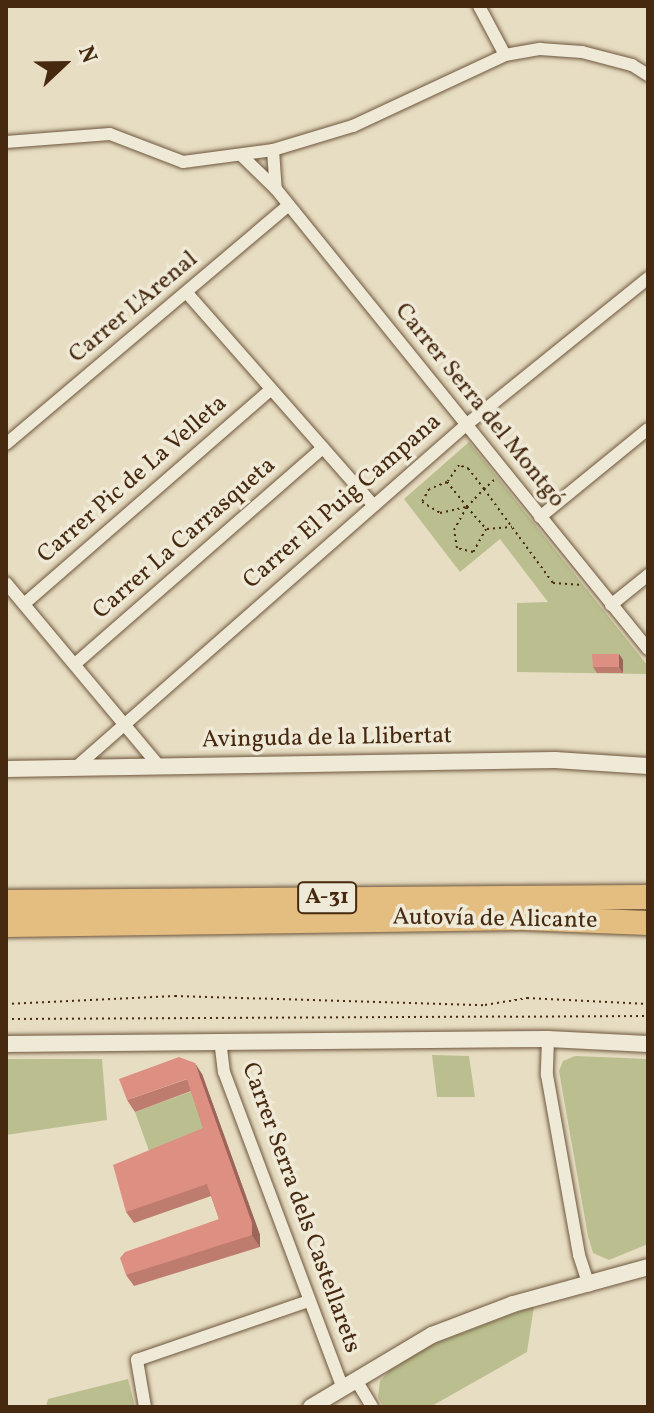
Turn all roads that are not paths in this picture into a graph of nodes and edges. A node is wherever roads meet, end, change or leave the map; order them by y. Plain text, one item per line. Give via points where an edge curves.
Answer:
1 (479, 6) edge
2 (505, 55) junction
3 (648, 75) edge
4 (6, 142) edge
5 (273, 150) junction
6 (241, 155) junction
7 (276, 189) junction
8 (289, 205) junction
9 (648, 278) edge
10 (187, 293) junction
11 (271, 389) junction
12 (466, 425) junction
13 (648, 429) edge
14 (6, 444) edge
15 (323, 448) junction
16 (374, 506) junction
17 (540, 517) junction
18 (648, 575) edge
19 (6, 583) edge
20 (24, 604) junction
21 (611, 605) junction
22 (648, 649) edge
23 (75, 664) junction
24 (123, 721) junction
25 (158, 765) junction
26 (648, 766) edge
27 (75, 768) junction
28 (6, 769) edge
29 (648, 897) edge
30 (6, 902) edge
31 (648, 923) edge
32 (6, 925) edge
33 (548, 1039) junction
34 (220, 1040) junction
35 (6, 1044) edge
36 (648, 1044) edge
37 (648, 1267) edge
38 (589, 1285) junction
39 (308, 1301) junction
40 (349, 1384) junction
41 (145, 1407) edge
42 (311, 1407) edge
43 (372, 1407) edge

1 - 2 street
2 - 3 street via 540,49 582,52 632,65
2 - 5 street via 353,126
4 - 6 street via 110,134 183,162
5 - 6 street
5 - 7 street
6 - 7 street, Carrer Serra del Montgó
7 - 8 street, Carrer Serra del Montgó
8 - 10 street, Carrer L'Arenal
8 - 12 street, Carrer Serra del Montgó
9 - 12 street, Carrer El Puig Campana
10 - 11 street
10 - 14 street, Carrer L'Arenal
11 - 15 street
11 - 20 street, Carrer Pic de La Velleta
12 - 16 street, Carrer El Puig Campana
12 - 17 street, Carrer Serra del Montgó
13 - 17 street
15 - 16 street
15 - 23 street, Carrer La Carrasqueta
16 - 24 street, Carrer El Puig Campana
17 - 21 street, Carrer Serra del Montgó
18 - 21 street
19 - 20 street
20 - 23 street
21 - 22 street, Carrer Serra del Montgó
23 - 24 street
24 - 25 street
24 - 27 street, Carrer El Puig Campana
25 - 26 street, Avinguda de la Llibertat via 555,760
25 - 27 street, Avinguda de la Llibertat
27 - 28 street, Avinguda de la Llibertat
29 - 30 highway, Autovía de Alicante / A-31
31 - 32 highway, Autovía de Alicante / A-31 via 523,918
33 - 34 street
33 - 36 street
33 - 38 street via 547,1075
34 - 35 street
34 - 39 street, Carrer Serra dels Castellarets via 224,1072
37 - 38 street
38 - 40 street via 513,1304 432,1335
39 - 40 street, Carrer Serra dels Castellarets
39 - 41 street via 137,1360
40 - 42 street
40 - 43 street, Carrer Serra dels Castellarets

